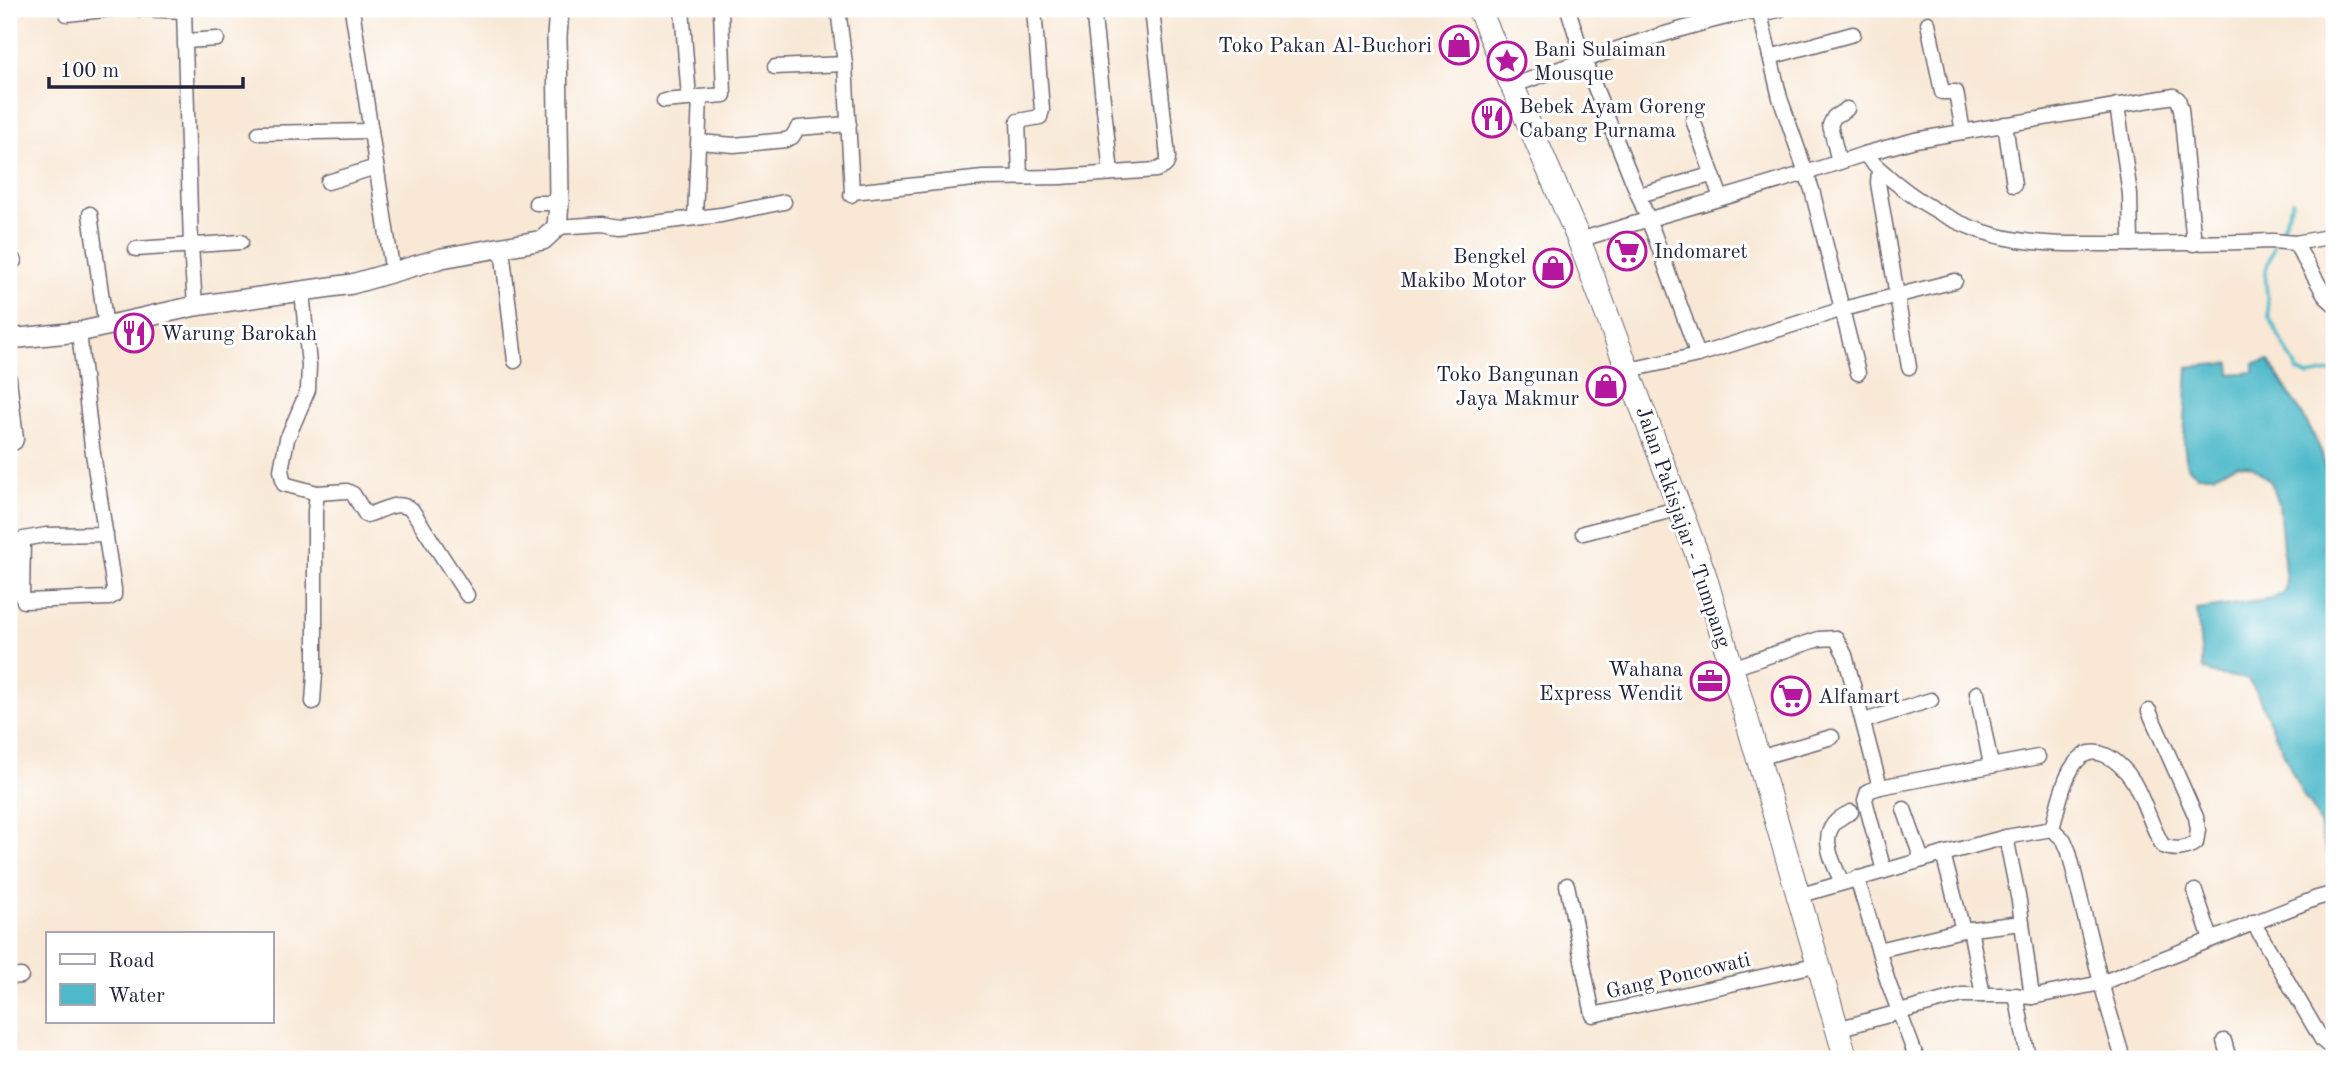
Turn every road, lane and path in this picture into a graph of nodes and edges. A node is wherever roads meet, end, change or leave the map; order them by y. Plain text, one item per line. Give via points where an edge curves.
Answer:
1 (113, 9) edge
2 (140, 9) edge
3 (352, 9) edge
4 (559, 9) edge
5 (682, 9) edge
6 (721, 9) edge
7 (838, 9) edge
8 (1034, 9) edge
9 (1093, 9) edge
10 (1152, 9) edge
11 (1479, 9) edge
12 (1568, 9) edge
13 (1781, 9) edge
14 (184, 10) edge
15 (1739, 11) edge
16 (67, 14) dead end
17 (1760, 14) junction
18 (1928, 23) dead end
19 (1853, 34) dead end
20 (217, 39) dead end
21 (186, 41) junction
22 (1770, 57) junction
23 (1584, 60) junction
24 (845, 64) junction
25 (775, 67) dead end
26 (1512, 86) junction
27 (694, 98) junction
28 (664, 101) dead end
29 (2117, 105) junction
30 (1847, 109) dead end
31 (1693, 120) dead end
32 (849, 124) junction
33 (2005, 124) junction
34 (371, 131) junction
35 (1963, 132) junction
36 (259, 133) dead end
37 (699, 142) junction
38 (1864, 154) junction
39 (1839, 162) junction
40 (376, 167) junction
41 (1879, 170) junction
42 (1111, 173) junction
43 (1711, 174) junction
44 (1806, 174) junction
45 (1020, 176) junction
46 (328, 182) dead end
47 (2014, 185) dead end
48 (1639, 195) junction
49 (1721, 198) junction
50 (784, 202) dead end
51 (536, 203) dead end
52 (559, 203) junction
53 (90, 214) dead end
54 (695, 218) junction
55 (1647, 218) junction
56 (557, 227) junction
57 (2334, 236) edge
58 (1579, 240) junction
59 (241, 242) dead end
60 (2295, 243) junction
61 (2132, 244) junction
62 (2194, 244) junction
63 (191, 246) junction
64 (502, 248) junction
65 (136, 249) dead end
66 (391, 265) junction
67 (1955, 281) dead end
68 (302, 291) junction
69 (1899, 295) junction
70 (2334, 304) edge
71 (195, 306) junction
72 (1843, 309) junction
73 (107, 328) junction
74 (79, 332) junction
75 (9, 340) edge
76 (1698, 355) junction
77 (515, 361) dead end
78 (1909, 367) dead end
79 (1629, 370) junction
80 (1858, 373) dead end
81 (9, 379) edge
82 (9, 445) edge
83 (317, 493) junction
84 (1681, 508) junction
85 (1583, 533) dead end
86 (106, 534) junction
87 (16, 539) edge
88 (467, 595) dead end
89 (1732, 668) junction
90 (1977, 693) dead end
91 (1931, 700) dead end
92 (313, 702) dead end
93 (2149, 711) dead end
94 (1864, 722) junction
95 (1832, 737) dead end
96 (2038, 757) dead end
97 (1758, 758) junction
98 (1991, 765) junction
99 (1880, 787) junction
100 (1904, 809) dead end
101 (1851, 812) dead end
102 (2052, 829) junction
103 (2007, 837) junction
104 (1943, 854) junction
105 (1922, 860) junction
106 (1884, 871) junction
107 (1857, 878) junction
108 (1842, 883) junction
109 (1567, 885) dead end
110 (2195, 891) dead end
111 (1798, 896) junction
112 (2334, 899) edge
113 (2253, 922) junction
114 (2022, 923) junction
115 (1966, 930) junction
116 (2211, 939) junction
117 (1879, 950) junction
118 (1819, 964) junction
119 (2101, 983) junction
120 (1983, 995) junction
121 (2016, 995) junction
122 (2032, 997) junction
123 (1901, 1013) junction
124 (1837, 1029) junction
125 (2224, 1041) dead end
126 (2334, 1045) edge
127 (2027, 1052) dead end
128 (1846, 1059) edge
129 (1917, 1059) edge
130 (2123, 1059) edge
131 (2230, 1059) edge

1 - 16 street
2 - 14 street
3 - 34 street
4 - 52 street
5 - 27 street
6 - 27 street via 724,95
7 - 24 street
8 - 45 street via 1042,110 1040,117 1018,121
9 - 42 street
10 - 42 street via 1168,163 1156,170
11 - 26 main road, Jalan Pakisjajar - Tumpang
12 - 23 street
13 - 17 street
14 - 21 street
15 - 17 street
15 - 23 street
17 - 22 street
18 - 35 street via 1942,92 1956,93
19 - 22 street
20 - 21 street
21 - 63 street
22 - 44 street
23 - 26 street
23 - 48 street
24 - 25 street
24 - 32 street
26 - 58 main road, Jalan Pakisjajar - Tumpang
27 - 28 street
27 - 37 street
29 - 33 street
29 - 61 street
29 - 62 street via 2170,96 2180,102
30 - 39 street via 1829,125
31 - 43 street
32 - 37 street via 798,128 786,140 734,145
32 - 45 street via 851,194
33 - 35 street
33 - 47 street
34 - 36 street
34 - 40 street
35 - 38 street
37 - 54 street
38 - 39 street
38 - 41 street
39 - 44 street
40 - 46 street
40 - 66 street
41 - 61 street via 1921,202 1996,236 2068,244
41 - 69 street
42 - 45 street
43 - 48 street
43 - 49 street
44 - 49 street
44 - 72 street
48 - 55 street
49 - 55 street
50 - 54 street
51 - 52 street
52 - 56 street
53 - 73 street
54 - 56 street via 619,227
55 - 58 street
55 - 76 street
56 - 64 street via 543,240
57 - 60 street
58 - 79 main road, Jalan Pakisjajar - Tumpang
59 - 63 street
60 - 62 street
60 - 70 street
61 - 62 street
63 - 65 street
63 - 71 street
64 - 66 street
64 - 77 street
66 - 68 street via 352,284
67 - 69 street
68 - 71 street
68 - 83 street via 309,390 287,439 281,470 288,486
69 - 72 street
69 - 78 street
71 - 73 street
72 - 76 street
72 - 80 street
73 - 74 street
74 - 75 street
74 - 86 street
76 - 79 street
79 - 84 main road, Jalan Pakisjajar - Tumpang
81 - 82 street via 16,439
83 - 88 street via 347,491 366,515 407,506
83 - 92 street
84 - 85 street
84 - 89 main road, Jalan Pakisjajar - Tumpang
86 - 87 street
86 - 87 street via 114,595 95,598 24,601
89 - 94 street via 1819,639 1836,638 1846,655
89 - 97 main road, Jalan Pakisjajar - Tumpang
90 - 98 street
91 - 94 street
93 - 102 street via 2196,817 2196,843 2185,849 2163,846 2132,781 2114,761 2098,753 2077,759
94 - 99 street
95 - 97 street
96 - 98 street
97 - 111 main road, Jalan Pakisjajar - Tumpang
98 - 99 street
99 - 106 street via 1868,791 1865,800
100 - 105 street
101 - 108 street via 1835,822 1827,839
102 - 103 street
102 - 119 street via 2069,852
103 - 104 street
103 - 114 street
104 - 105 street
104 - 115 street
105 - 106 street
106 - 107 street
107 - 108 street
107 - 117 street
108 - 111 street
109 - 118 street, Gang Poncowati via 1593,1015
110 - 116 street
111 - 118 main road, Jalan Pakisjajar - Tumpang
112 - 113 street via 2323,896
113 - 116 street
113 - 126 street via 2322,1040
114 - 115 street
114 - 122 street
115 - 117 street
115 - 120 street
116 - 119 street
117 - 123 street
118 - 124 main road, Jalan Pakisjajar - Tumpang
119 - 122 street
119 - 130 street
120 - 121 street
120 - 123 street via 1946,998
121 - 122 street
121 - 127 street
123 - 124 street
123 - 129 street
124 - 128 main road, Jalan Pakisjajar - Tumpang
125 - 131 street

